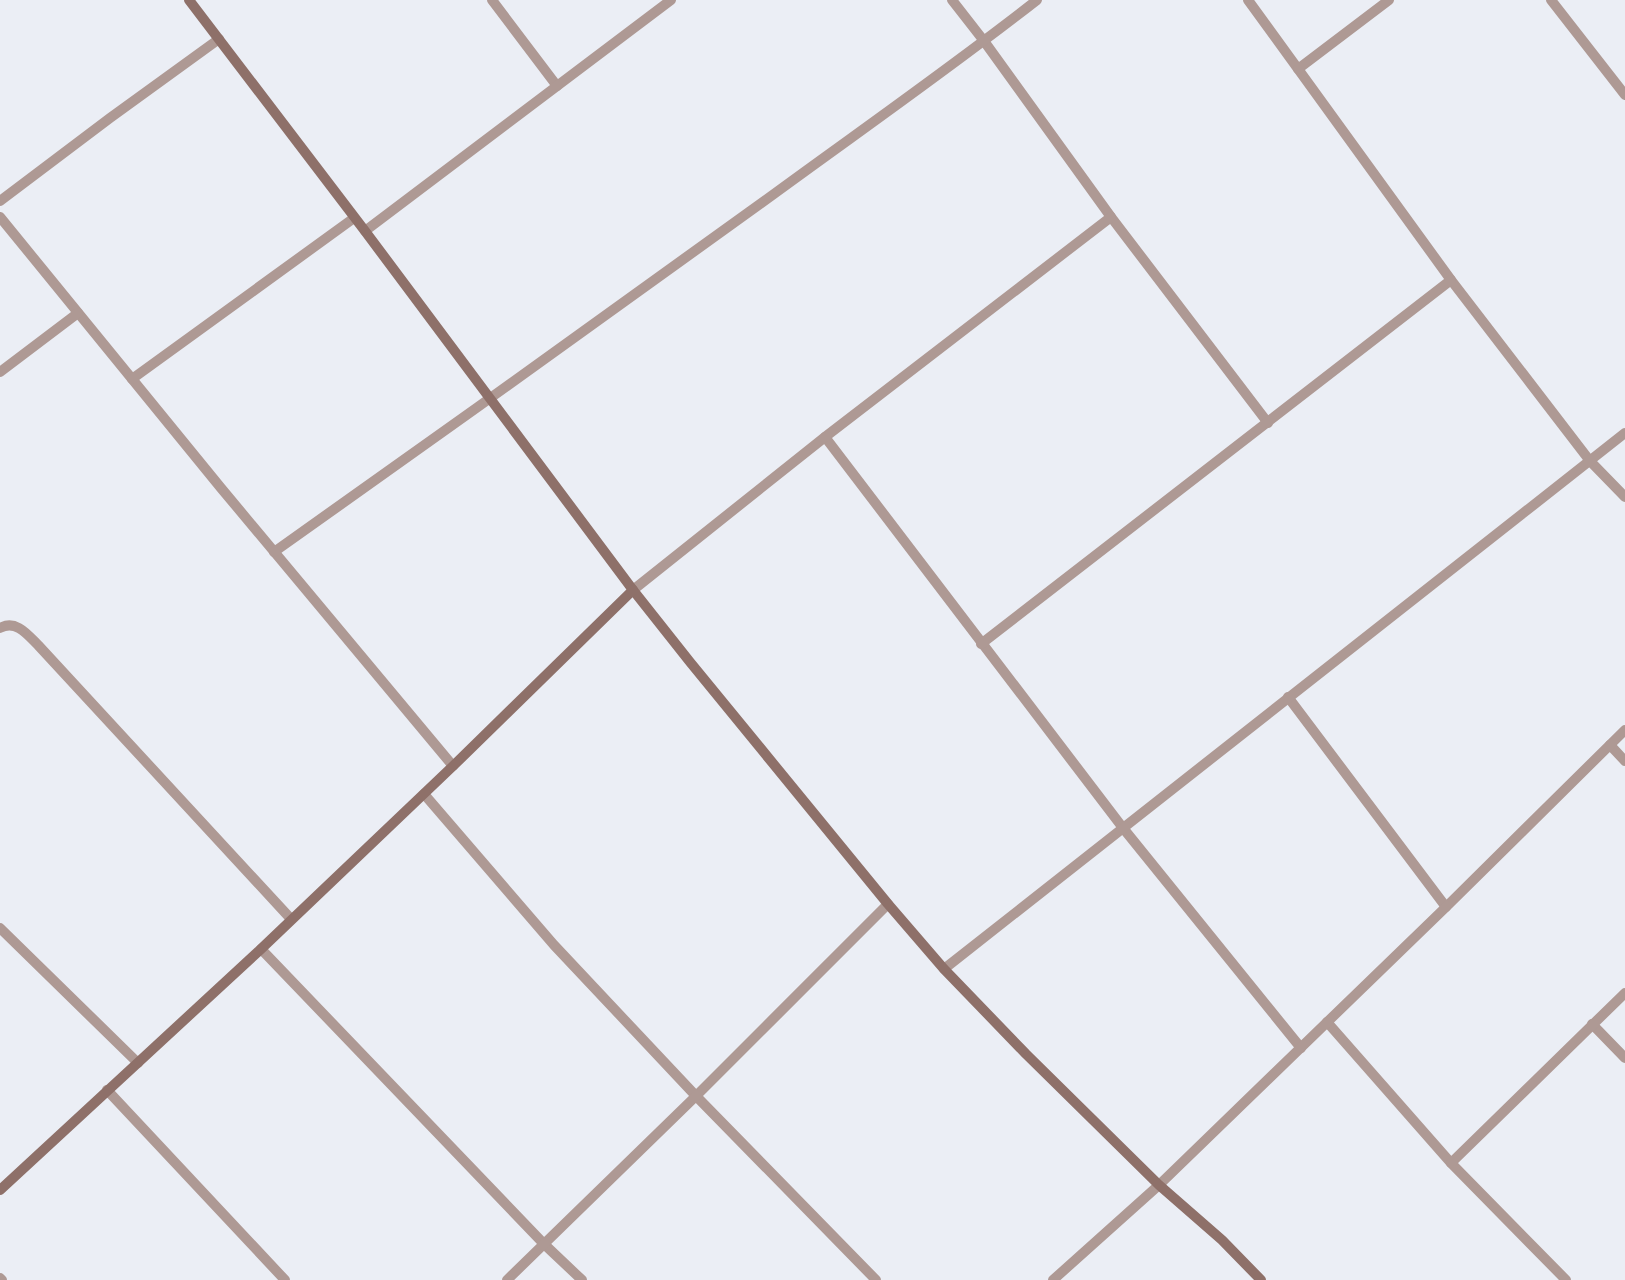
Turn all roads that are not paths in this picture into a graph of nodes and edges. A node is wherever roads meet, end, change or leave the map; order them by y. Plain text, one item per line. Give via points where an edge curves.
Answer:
1 (189, 0) edge
2 (492, 0) edge
3 (672, 0) edge
4 (952, 0) edge
5 (1037, 0) edge
6 (1248, 0) edge
7 (1389, 0) edge
8 (1551, 0) edge
9 (219, 39) junction
10 (984, 41) junction
11 (1298, 69) junction
12 (557, 86) junction
13 (1625, 95) edge
14 (0, 201) edge
15 (0, 217) edge
16 (1111, 217) junction
17 (354, 218) junction
18 (365, 231) junction
19 (1451, 280) junction
20 (78, 313) junction
21 (0, 372) edge
22 (132, 379) junction
23 (490, 399) junction
24 (1268, 423) junction
25 (1625, 433) edge
26 (825, 436) junction
27 (1590, 461) junction
28 (1625, 497) edge
29 (274, 552) junction
30 (633, 590) junction
31 (0, 628) edge
32 (981, 644) junction
33 (1288, 697) junction
34 (1625, 730) edge
35 (1610, 745) junction
36 (1625, 761) edge
37 (453, 766) junction
38 (424, 794) junction
39 (1123, 828) junction
40 (888, 904) junction
41 (1446, 907) junction
42 (291, 919) junction
43 (0, 928) edge
44 (261, 949) junction
45 (944, 968) junction
46 (1625, 993) edge
47 (1327, 1022) junction
48 (1592, 1024) junction
49 (1301, 1048) junction
50 (1625, 1058) edge
51 (138, 1063) junction
52 (107, 1090) junction
53 (696, 1096) junction
54 (1452, 1163) junction
55 (1159, 1186) junction
56 (0, 1190) edge
57 (544, 1244) junction
58 (285, 1280) edge
59 (507, 1280) edge
60 (582, 1280) edge
61 (876, 1280) edge
62 (1052, 1280) edge
63 (1261, 1280) edge
64 (1566, 1280) edge

1 - 9 street
2 - 12 street
3 - 12 street
4 - 10 street
5 - 10 street
6 - 11 street
7 - 11 street
8 - 13 street
9 - 14 street
9 - 17 street
10 - 16 street
10 - 23 street
11 - 19 street
12 - 18 street
15 - 20 street
16 - 24 street
16 - 26 street
17 - 18 street
17 - 22 street
18 - 23 street
19 - 24 street
19 - 27 street
20 - 21 street
20 - 22 street
22 - 29 street
23 - 29 street
23 - 30 street
24 - 32 street
25 - 27 street
26 - 30 street
26 - 32 street
27 - 28 street
27 - 33 street
29 - 37 street
30 - 37 street
30 - 40 street
31 - 42 street via 5,625 19,627 38,645
32 - 39 street
33 - 39 street
33 - 41 street
34 - 35 street
35 - 36 street
35 - 41 street
37 - 38 street
38 - 42 street
38 - 53 street via 554,945
39 - 45 street
39 - 49 street
40 - 45 street
40 - 53 street
41 - 47 street
42 - 44 street
43 - 51 street
44 - 51 street
44 - 57 street
45 - 55 street via 1026,1054
46 - 48 street
47 - 49 street
47 - 54 street
48 - 50 street
48 - 54 street
49 - 55 street
51 - 52 street
52 - 56 street
52 - 58 street
53 - 57 street
53 - 61 street
54 - 64 street
55 - 62 street
55 - 63 street via 1222,1240
57 - 59 street
57 - 60 street

